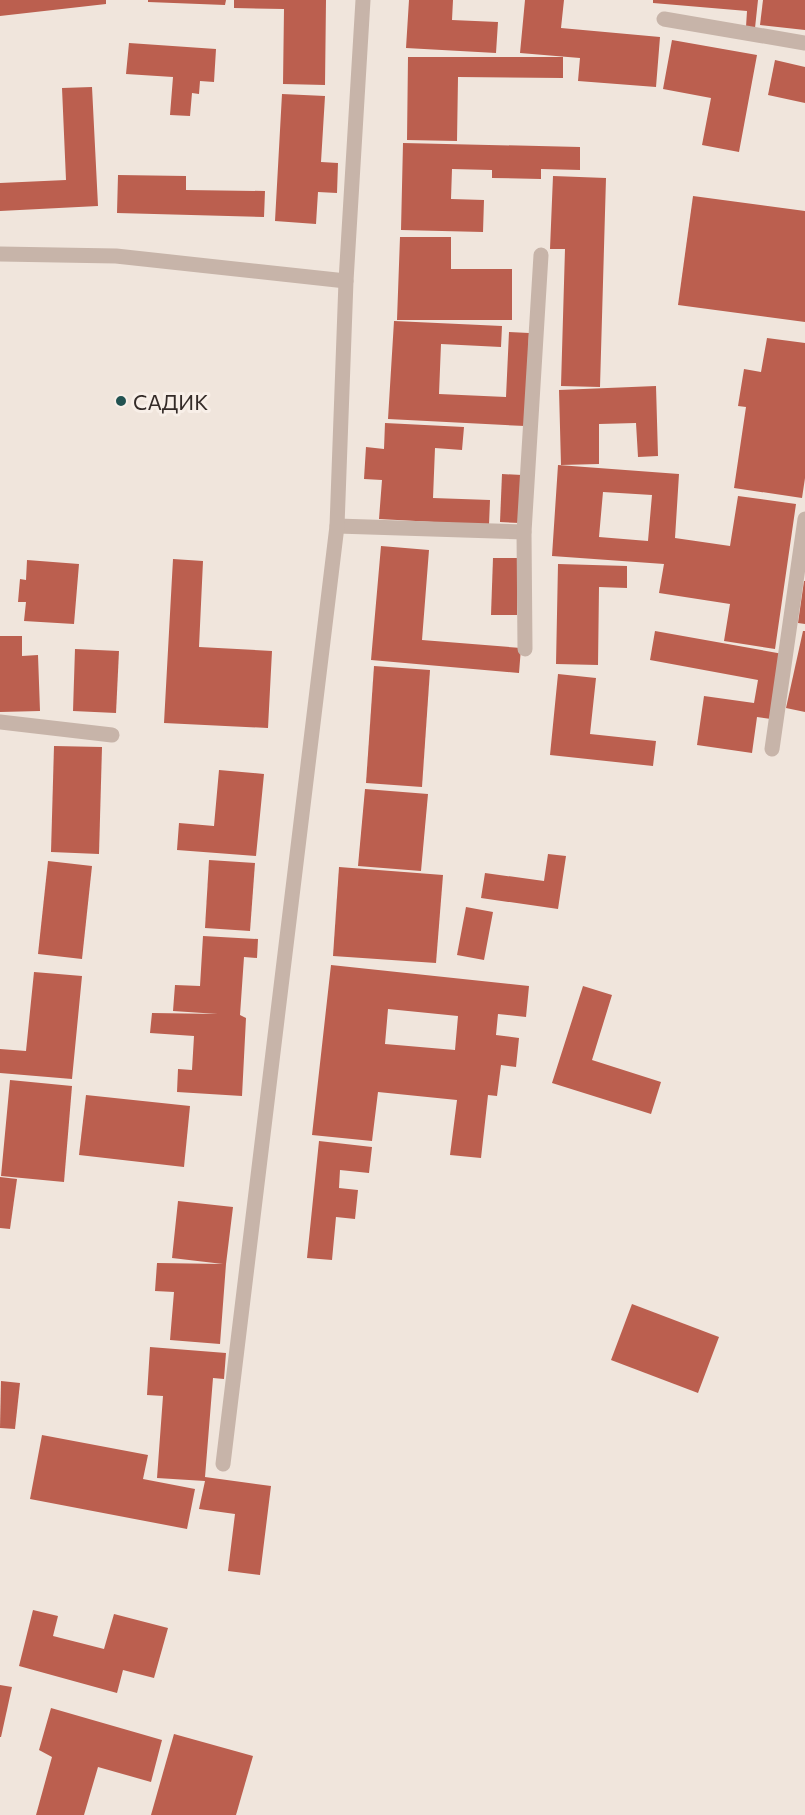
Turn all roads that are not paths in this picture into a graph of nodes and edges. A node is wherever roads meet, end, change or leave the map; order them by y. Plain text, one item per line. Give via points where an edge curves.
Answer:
1 (363, 0) edge
2 (664, 19) dead end
3 (805, 43) edge
4 (0, 254) edge
5 (541, 255) dead end
6 (346, 280) junction
7 (805, 519) edge
8 (337, 526) junction
9 (524, 532) junction
10 (525, 649) dead end
11 (0, 722) edge
12 (112, 735) dead end
13 (772, 749) dead end
14 (223, 1464) dead end

1 - 6 street
2 - 3 street
4 - 6 street via 116,256
5 - 9 street
6 - 8 street
7 - 13 street
8 - 9 street
8 - 14 street
9 - 10 street
11 - 12 street

